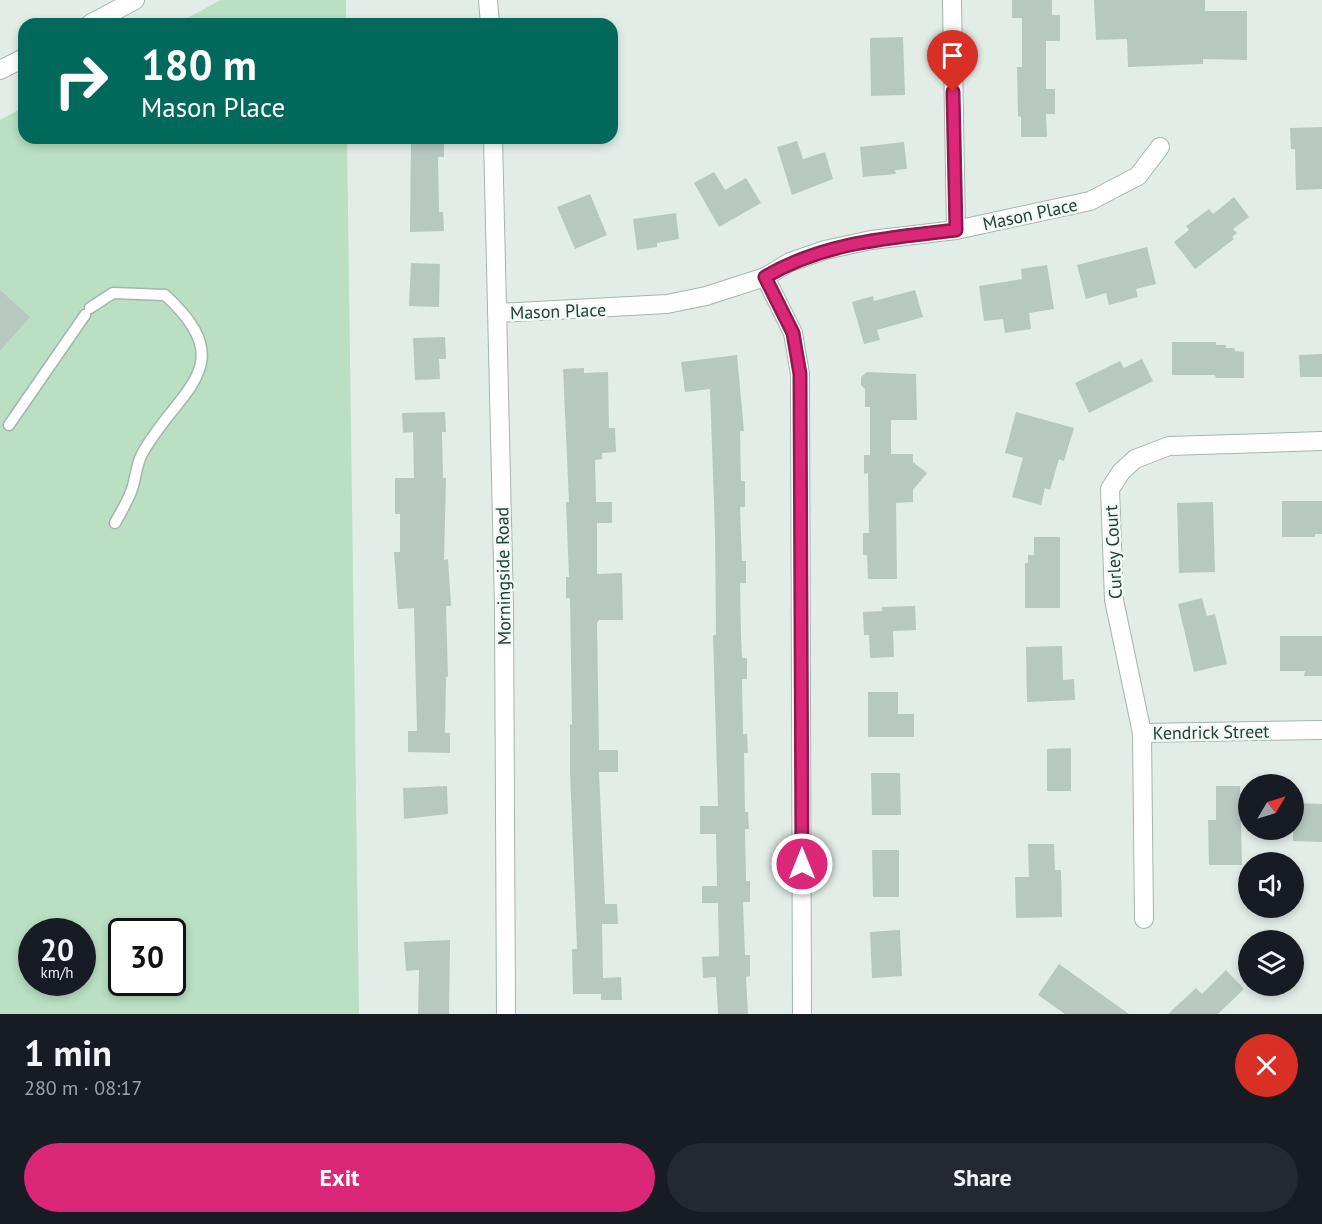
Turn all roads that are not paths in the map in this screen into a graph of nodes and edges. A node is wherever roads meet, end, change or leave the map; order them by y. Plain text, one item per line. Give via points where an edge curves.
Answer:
1 (135, 0) edge
2 (488, 0) edge
3 (952, 0) edge
4 (101, 18) edge
5 (490, 18) edge
6 (18, 61) edge
7 (0, 70) edge
8 (493, 144) edge
9 (1160, 147) dead end
10 (956, 230) junction
11 (765, 277) junction
12 (497, 313) junction
13 (9, 425) dead end
14 (1322, 441) edge
15 (115, 523) dead end
16 (1322, 730) edge
17 (1142, 733) junction
18 (1144, 919) dead end
19 (506, 1014) edge
20 (802, 1014) edge

1 - 4 street
2 - 5 street
3 - 10 street
6 - 7 street
8 - 12 street, Morningside Road
9 - 10 street, Mason Place via 1138,176 1090,201
10 - 11 street, Mason Place via 825,250 790,262
11 - 12 street, Mason Place via 667,304
11 - 20 street via 793,333 800,374
12 - 19 street, Morningside Road via 504,606
13 - 15 lane via 87,312 113,293 165,295 181,309 194,327 202,352 202,369 142,454 132,489
14 - 17 street, Curley Court via 1169,446 1135,459 1110,489 1114,600
16 - 17 street, Kendrick Street
17 - 18 street, Kendrick Street

